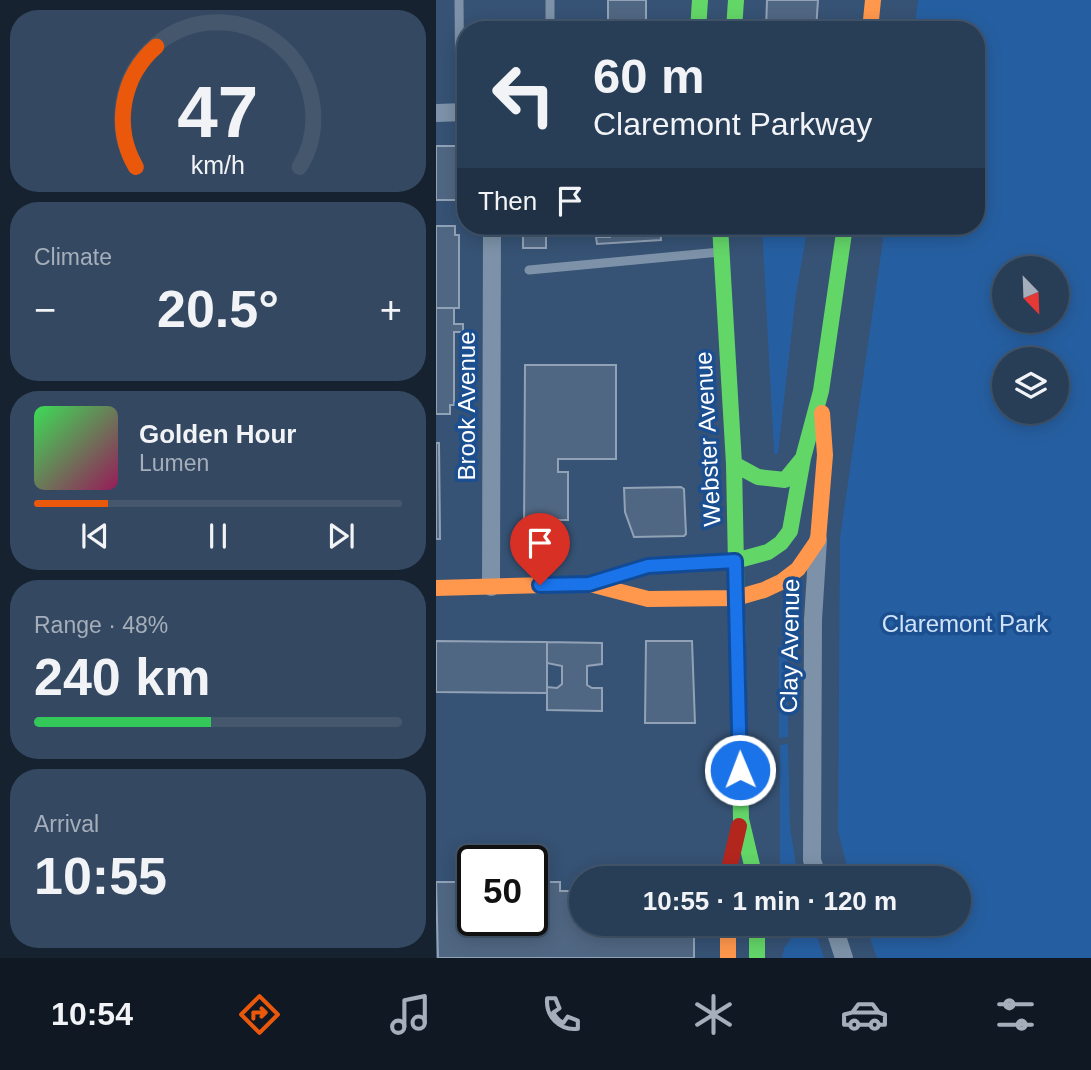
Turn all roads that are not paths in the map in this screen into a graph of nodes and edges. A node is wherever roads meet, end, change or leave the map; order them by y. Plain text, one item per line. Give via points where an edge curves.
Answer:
1 (459, 0) edge
2 (550, 0) edge
3 (700, 0) edge
4 (736, 0) edge
5 (872, 0) edge
6 (460, 21) edge
7 (550, 21) edge
8 (699, 21) edge
9 (735, 21) edge
10 (871, 21) edge
11 (457, 112) edge
12 (436, 113) edge
13 (492, 235) edge
14 (720, 235) edge
15 (844, 235) edge
16 (721, 252) junction
17 (529, 270) dead end
18 (821, 391) junction
19 (803, 458) junction
20 (734, 464) junction
21 (818, 540) junction
22 (735, 561) junction
23 (589, 584) junction
24 (491, 587) junction
25 (436, 588) edge
26 (736, 598) junction
27 (741, 819) junction
28 (730, 866) edge
29 (752, 866) edge
30 (814, 866) edge
31 (728, 936) edge
32 (757, 936) edge
33 (837, 936) edge
34 (728, 958) edge
35 (757, 958) edge
36 (844, 958) edge

1 - 6 lane
2 - 7 lane
3 - 8 street
4 - 9 street
5 - 10 street
11 - 12 street
13 - 24 street, Brook Avenue
14 - 16 street, Webster Avenue
15 - 18 street, Clay Avenue
16 - 17 lane
16 - 20 street, Webster Avenue
18 - 19 street, Clay Avenue
18 - 21 street, Clay Avenue via 824,455
19 - 20 street via 785,480 752,477
19 - 22 street, Clay Avenue via 790,531 768,552
20 - 22 street, Webster Avenue
21 - 26 street, Clay Avenue via 798,569 781,582
21 - 30 street, Clay Avenue via 813,620
22 - 23 street, Clay Avenue via 648,566
22 - 26 street, Webster Avenue
23 - 24 street
23 - 26 street, Clay Avenue via 648,599
24 - 25 street
26 - 27 street, Webster Avenue
27 - 28 street, Webster Avenue
27 - 29 street, Webster Avenue
31 - 34 street
32 - 35 street
33 - 36 street

